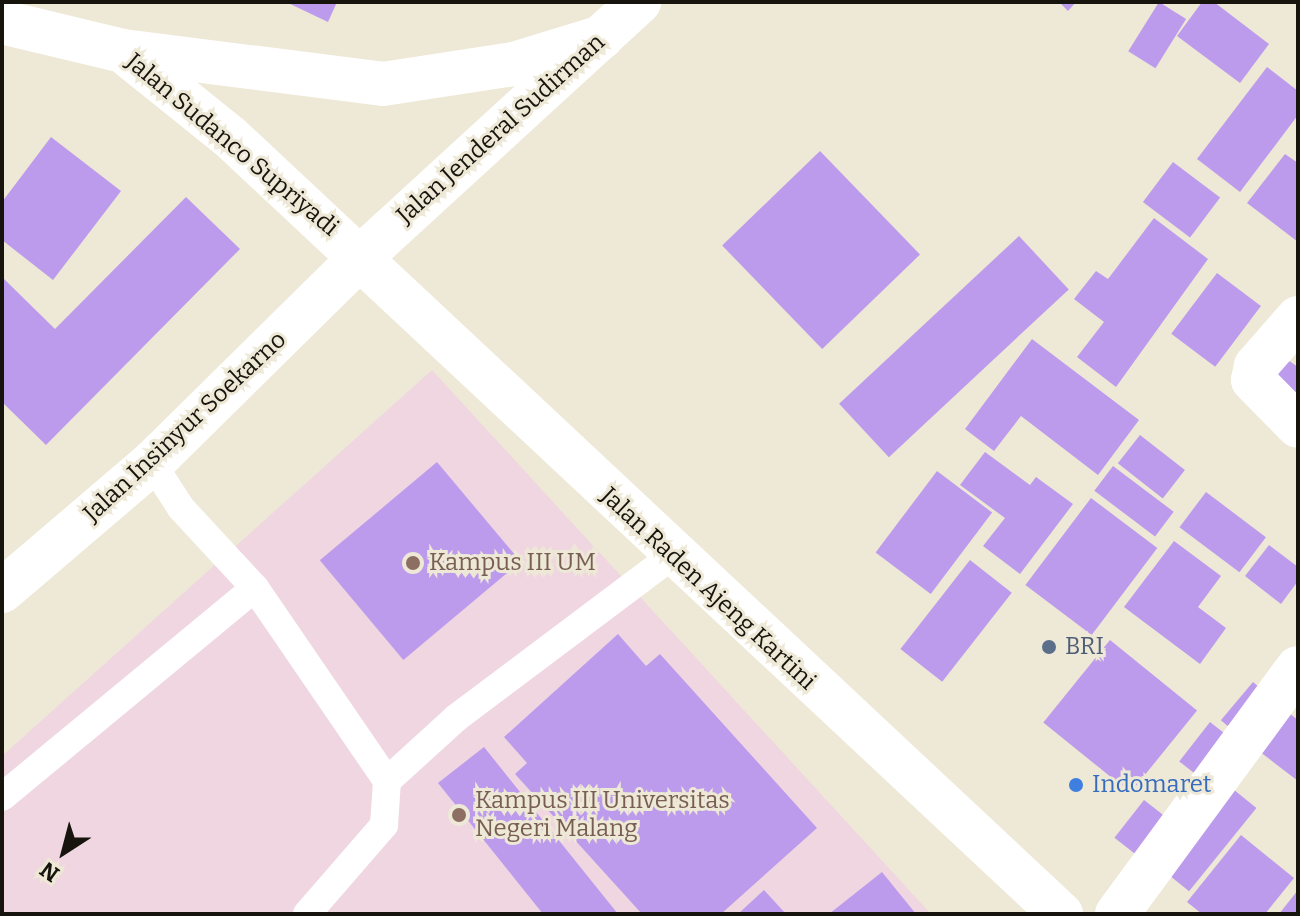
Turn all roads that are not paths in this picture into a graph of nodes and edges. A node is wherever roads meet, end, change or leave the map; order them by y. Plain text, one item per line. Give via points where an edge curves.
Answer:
1 (639, 2) edge
2 (2, 22) edge
3 (602, 37) junction
4 (123, 51) junction
5 (362, 256) junction
6 (1298, 318) edge
7 (1298, 426) edge
8 (152, 463) junction
9 (673, 555) junction
10 (255, 588) junction
11 (2, 591) edge
12 (1298, 668) edge
13 (387, 781) junction
14 (2, 797) edge
15 (307, 914) edge
16 (1061, 914) edge
17 (1117, 914) edge

1 - 3 main road, Jalan Jenderal Sudirman
2 - 4 main road, Jalan Sudanco Supriyadi
3 - 4 main road via 514,64 383,84
3 - 5 main road, Jalan Jenderal Sudirman
4 - 5 main road, Jalan Sudanco Supriyadi
5 - 8 main road, Jalan Insinyur Soekarno
5 - 9 main road, Jalan Raden Ajeng Kartini
6 - 7 main road via 1256,366 1253,380
8 - 10 lane via 181,508
8 - 11 main road, Jalan Insinyur Soekarno
9 - 13 lane via 456,718
9 - 16 main road, Jalan Raden Ajeng Kartini
10 - 13 lane
10 - 14 lane
12 - 17 main road
13 - 15 lane via 384,825

